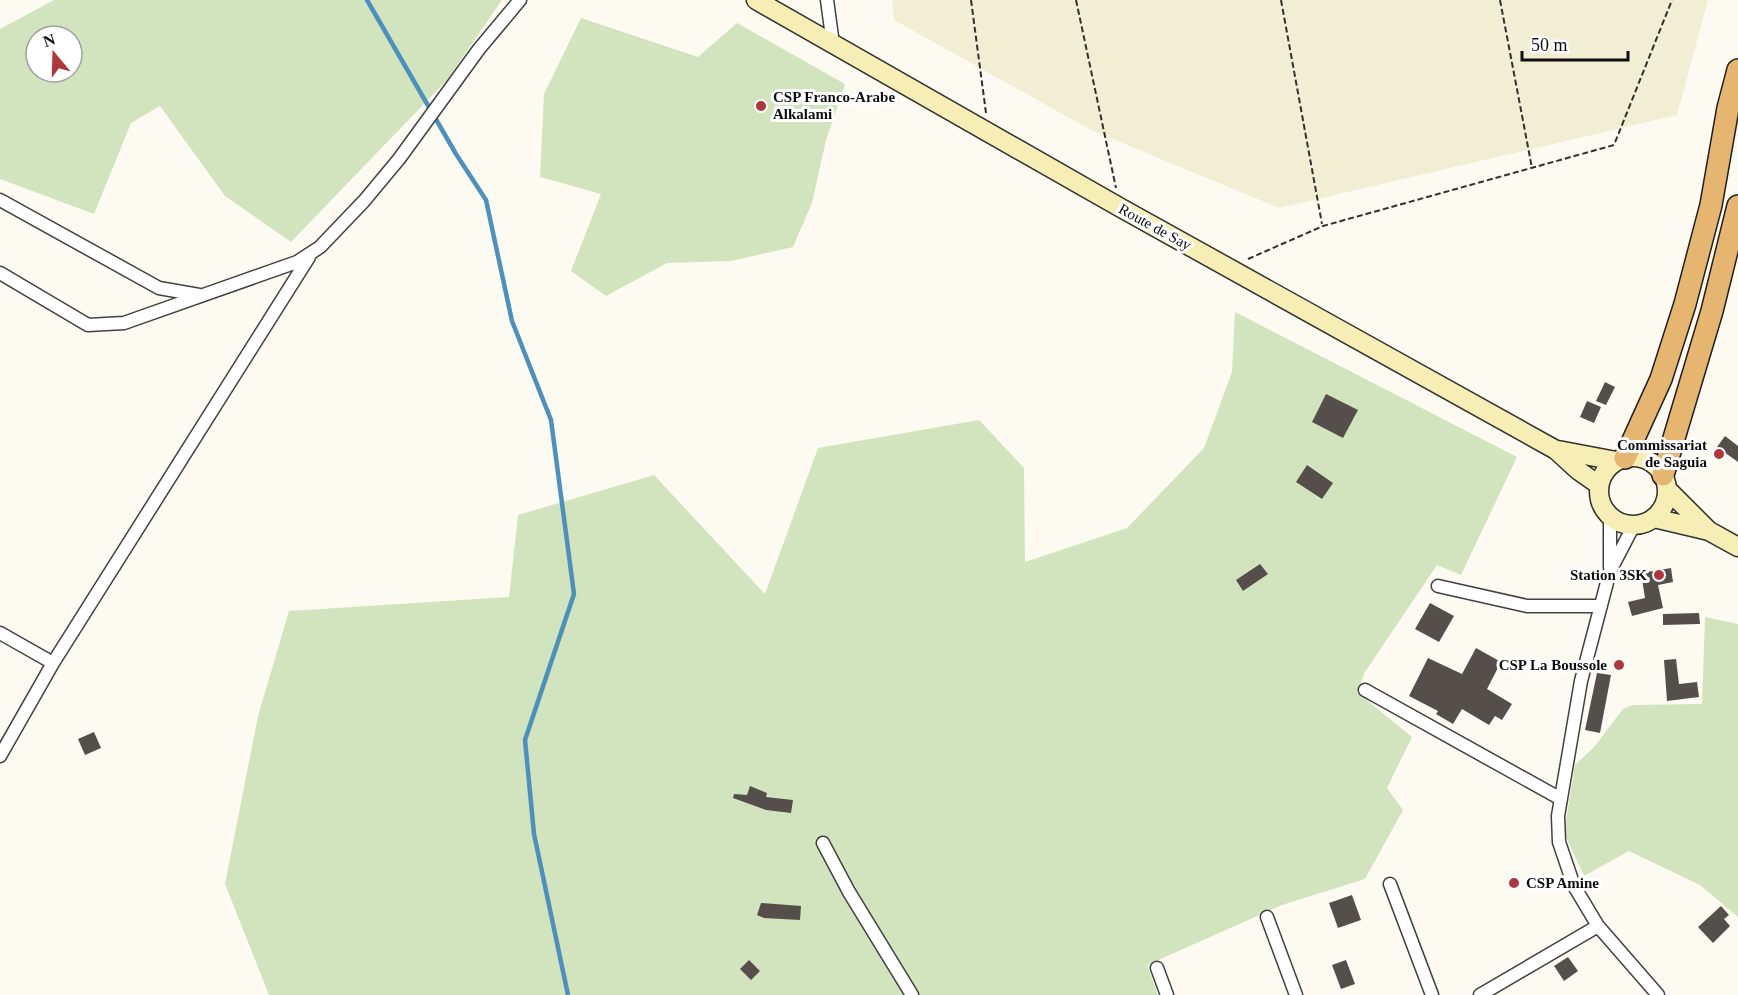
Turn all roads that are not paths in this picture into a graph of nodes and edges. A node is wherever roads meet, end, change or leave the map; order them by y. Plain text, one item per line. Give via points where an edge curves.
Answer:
1 (520, 0) edge
2 (756, 0) edge
3 (827, 0) edge
4 (833, 44) junction
5 (1738, 70) edge
6 (2, 206) edge
7 (1738, 206) edge
8 (310, 254) junction
9 (0, 273) edge
10 (200, 295) junction
11 (1556, 450) junction
12 (1621, 460) junction
13 (1665, 482) junction
14 (1599, 485) junction
15 (1610, 517) junction
16 (1654, 518) junction
17 (1634, 525) junction
18 (1709, 531) junction
19 (1738, 547) edge
20 (1610, 571) junction
21 (1438, 586) dead end
22 (1601, 606) junction
23 (0, 633) edge
24 (53, 663) junction
25 (1365, 690) dead end
26 (0, 756) edge
27 (1561, 799) junction
28 (823, 843) dead end
29 (1390, 884) dead end
30 (1267, 917) dead end
31 (1598, 926) junction
32 (1157, 968) dead end
33 (912, 995) edge
34 (1167, 995) edge
35 (1296, 995) edge
36 (1432, 995) edge
37 (1480, 995) edge
38 (1658, 995) edge

1 - 8 street via 399,159 364,201
2 - 4 main road, Route de Say
3 - 4 street
4 - 11 main road, Route de Say
5 - 12 highway via 1711,205 1685,304 1660,380
6 - 10 street via 159,288
7 - 13 highway
8 - 10 street
8 - 24 street
9 - 10 street via 88,325 124,323
11 - 12 main road, Route de Say
11 - 14 main road, Route de Say
12 - 13 main road via 1651,462
12 - 14 main road via 1602,476
13 - 16 main road via 1664,505
13 - 18 main road
14 - 15 main road via 1601,502
15 - 17 main road
15 - 20 street
16 - 17 main road
16 - 18 main road
17 - 20 street
18 - 19 main road
20 - 22 street
21 - 22 street via 1527,606
22 - 27 street via 1581,681
23 - 24 street
24 - 26 street
25 - 27 street
27 - 31 street via 1559,842 1564,862
28 - 33 street
29 - 36 street
30 - 35 street
31 - 37 street
31 - 38 street
32 - 34 street

